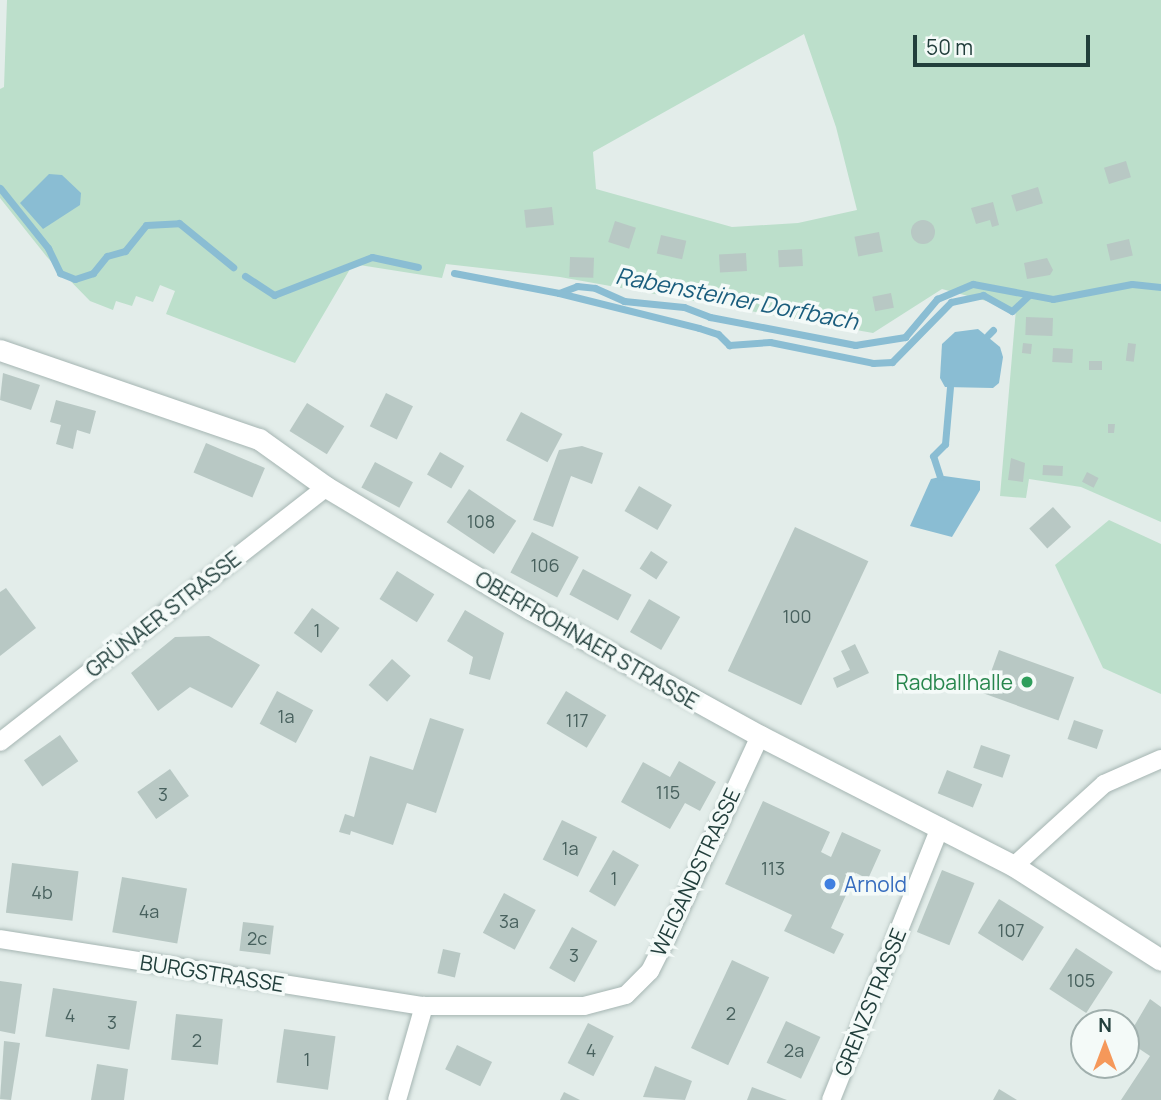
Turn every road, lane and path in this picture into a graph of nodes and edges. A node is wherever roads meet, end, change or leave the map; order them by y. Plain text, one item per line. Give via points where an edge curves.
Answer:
1 (0, 350) edge
2 (326, 486) junction
3 (760, 736) junction
4 (0, 742) edge
5 (1161, 758) edge
6 (940, 827) junction
7 (1014, 866) junction
8 (0, 939) edge
9 (1161, 960) edge
10 (424, 1006) junction
11 (397, 1100) edge
12 (831, 1100) edge

1 - 2 main road, OBERFROHNAER STRASSE via 260,439
2 - 3 main road, OBERFROHNAER STRASSE via 564,629
2 - 4 street, GRÜNAER STRASSE
3 - 6 main road, OBERFROHNAER STRASSE
3 - 10 street, WEIGANDSTRASSE via 650,971 626,995 584,1006
5 - 7 street via 1104,784
6 - 7 main road, OBERFROHNAER STRASSE
6 - 12 street, GRENZSTRASSE
7 - 9 main road, OBERFROHNAER STRASSE
8 - 10 street, BURGSTRASSE
10 - 11 street

